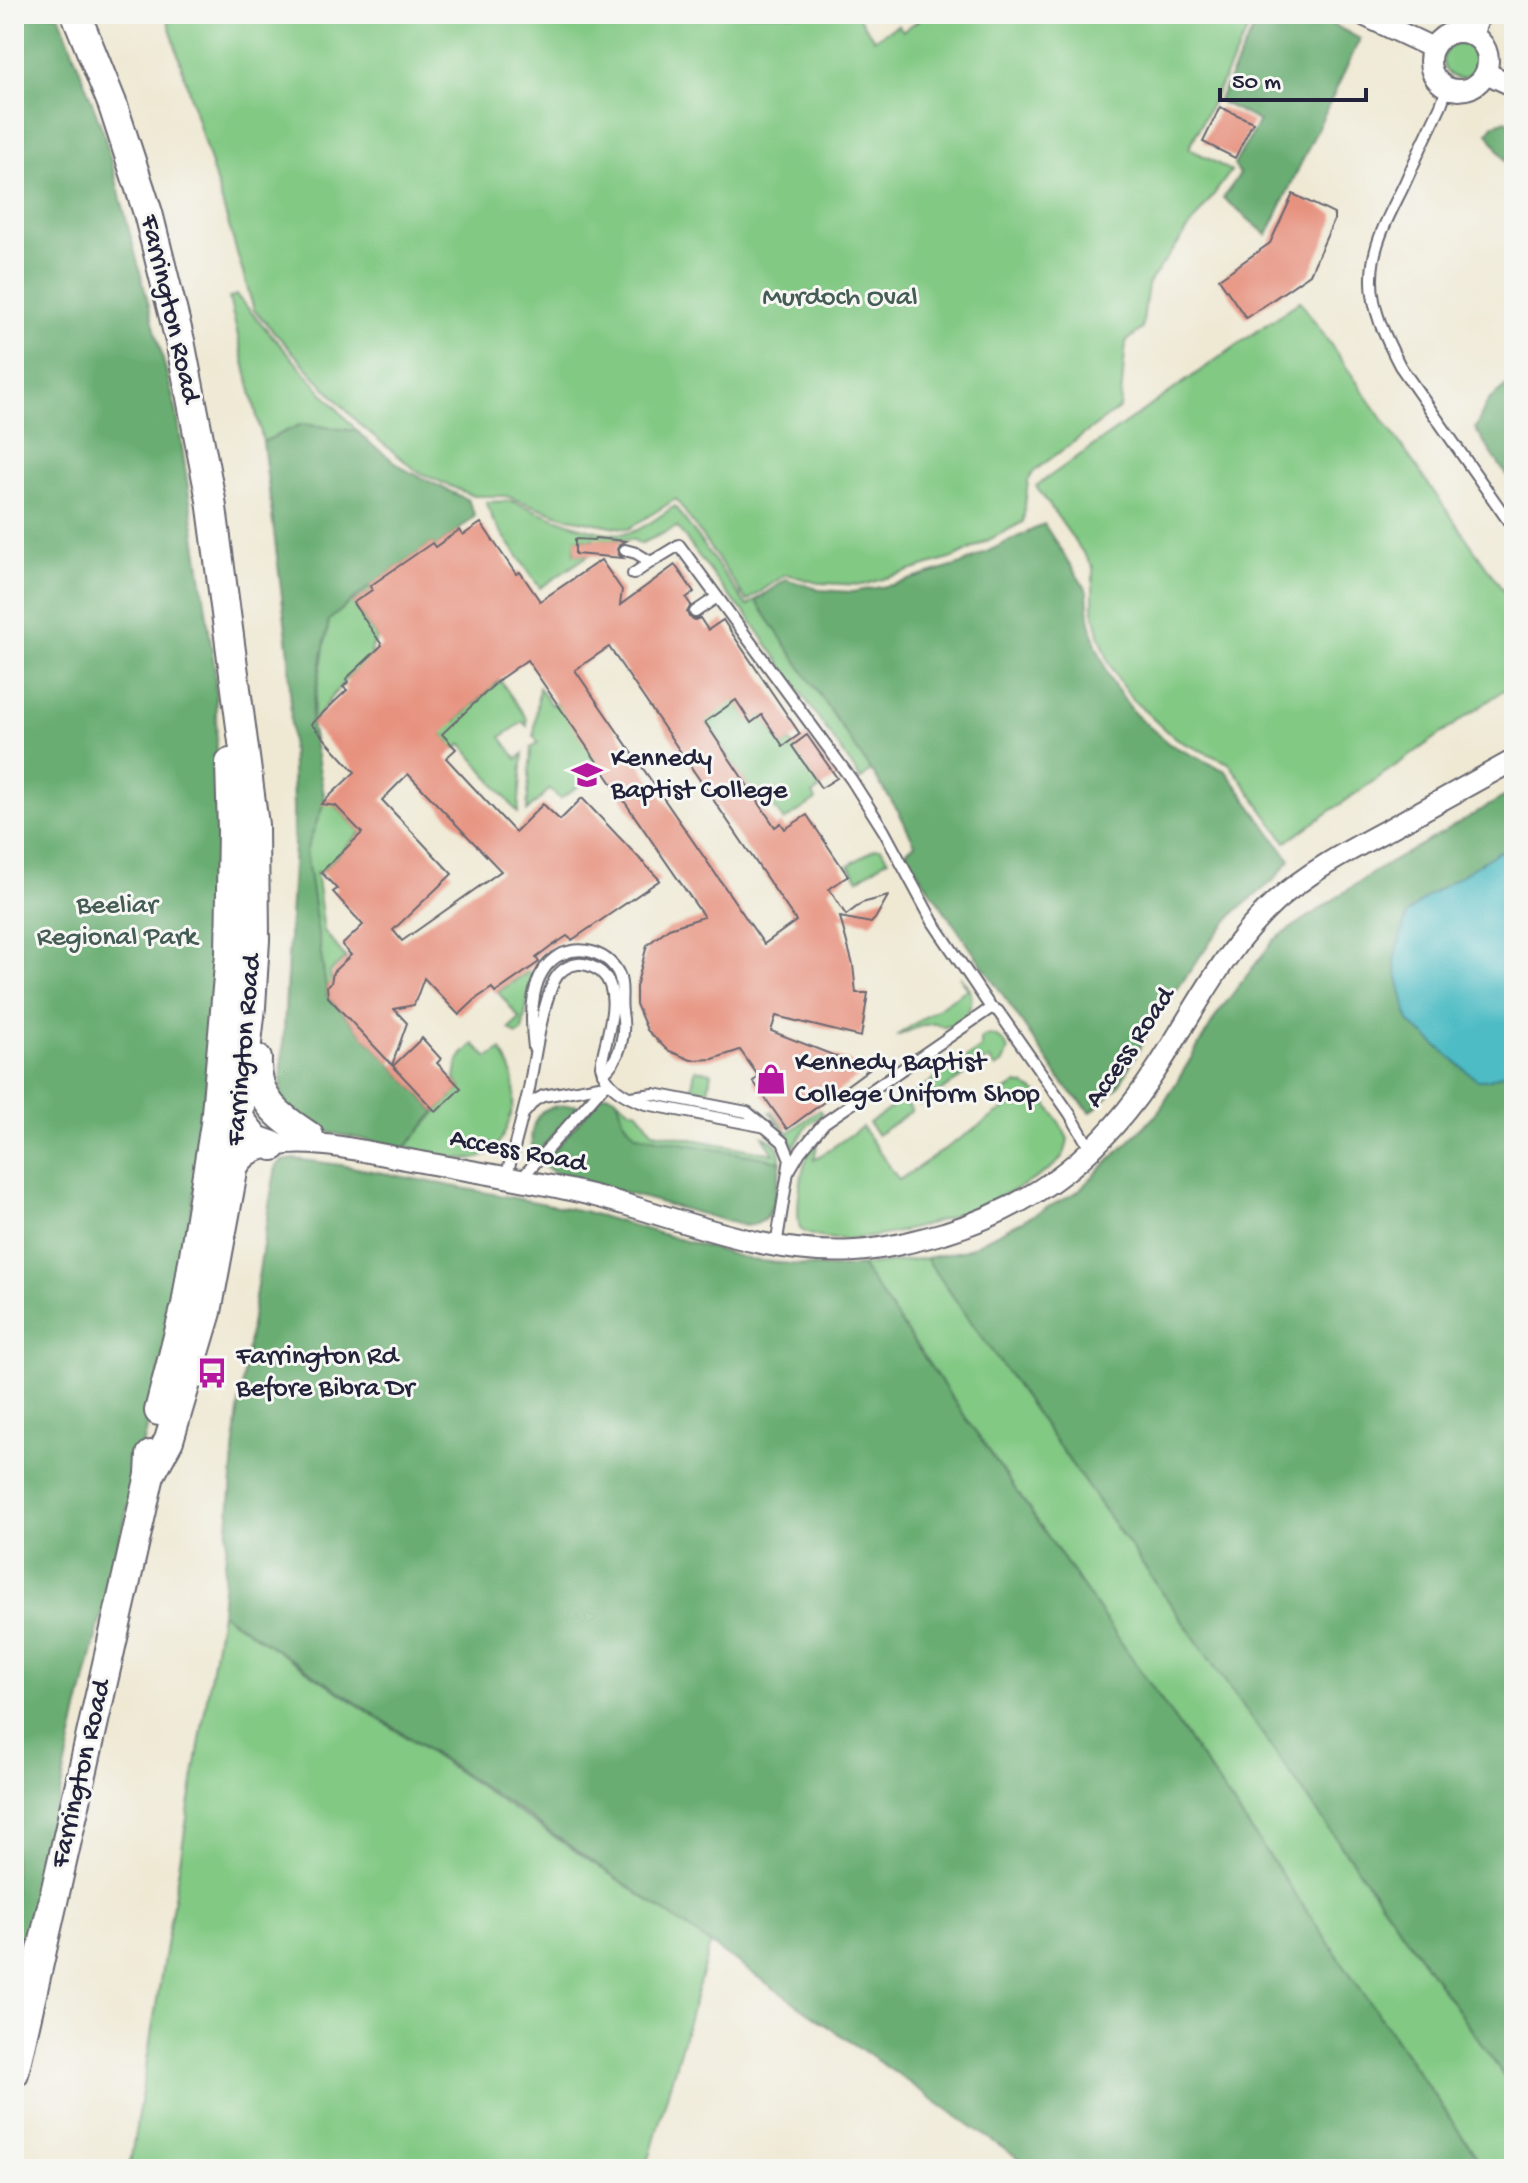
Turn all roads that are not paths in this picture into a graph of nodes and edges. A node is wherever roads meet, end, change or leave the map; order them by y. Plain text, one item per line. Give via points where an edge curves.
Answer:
1 (76, 14) edge
2 (1361, 14) edge
3 (1480, 14) edge
4 (1472, 35) junction
5 (1433, 48) junction
6 (1486, 73) junction
7 (1514, 86) edge
8 (1447, 88) junction
9 (1514, 529) edge
10 (625, 550) dead end
11 (651, 562) junction
12 (633, 574) dead end
13 (717, 597) junction
14 (695, 612) dead end
15 (227, 614) junction
16 (1514, 760) edge
17 (255, 837) junction
18 (226, 1002) junction
19 (991, 1008) junction
20 (607, 1082) junction
21 (522, 1117) junction
22 (248, 1119) junction
23 (316, 1139) junction
24 (273, 1146) junction
25 (1091, 1150) junction
26 (789, 1171) junction
27 (232, 1177) junction
28 (512, 1179) junction
29 (776, 1246) junction
30 (181, 1322) junction
31 (150, 1475) junction
32 (14, 2073) edge

1 - 15 main road, Farrington Road via 112,103 159,255 211,500
2 - 5 street
3 - 4 street
4 - 5 street via 1445,35
4 - 6 street via 1488,55
5 - 8 street via 1430,66
6 - 7 street
6 - 8 street via 1465,90
8 - 9 lane via 1384,224 1373,258 1374,301 1400,366
10 - 11 lane
11 - 12 lane
11 - 13 lane via 679,545
13 - 14 lane
13 - 19 lane via 851,779 933,922
15 - 17 main road, Farrington Road
15 - 18 main road, Farrington Road via 232,831
16 - 25 street, Access Road via 1320,869 1273,904 1224,959 1135,1101
17 - 22 main road, Farrington Road
17 - 23 main road via 265,871 257,1080 272,1107
18 - 22 main road via 224,1084 228,1102
18 - 30 main road, Farrington Road via 215,1124
19 - 25 lane
19 - 26 lane via 824,1123
20 - 21 lane via 543,1096
20 - 21 lane via 623,1034 621,979 605,958 569,951 549,962 534,997 534,1054
20 - 26 lane via 628,1097 654,1094 747,1112 787,1148
20 - 28 lane
21 - 28 lane
22 - 23 street, Access Road
22 - 24 main road via 256,1140
22 - 27 main road, Farrington Road
22 - 30 main road via 233,1121 224,1130 196,1302
23 - 24 street, Access Road
23 - 28 street, Access Road
24 - 27 street, Access Road via 242,1160
25 - 29 street, Access Road via 1016,1205 959,1228 854,1251
26 - 29 lane
27 - 31 main road, Farrington Road via 207,1312 169,1440
28 - 29 street, Access Road
30 - 31 main road, Farrington Road via 152,1441
31 - 32 main road, Farrington Road

